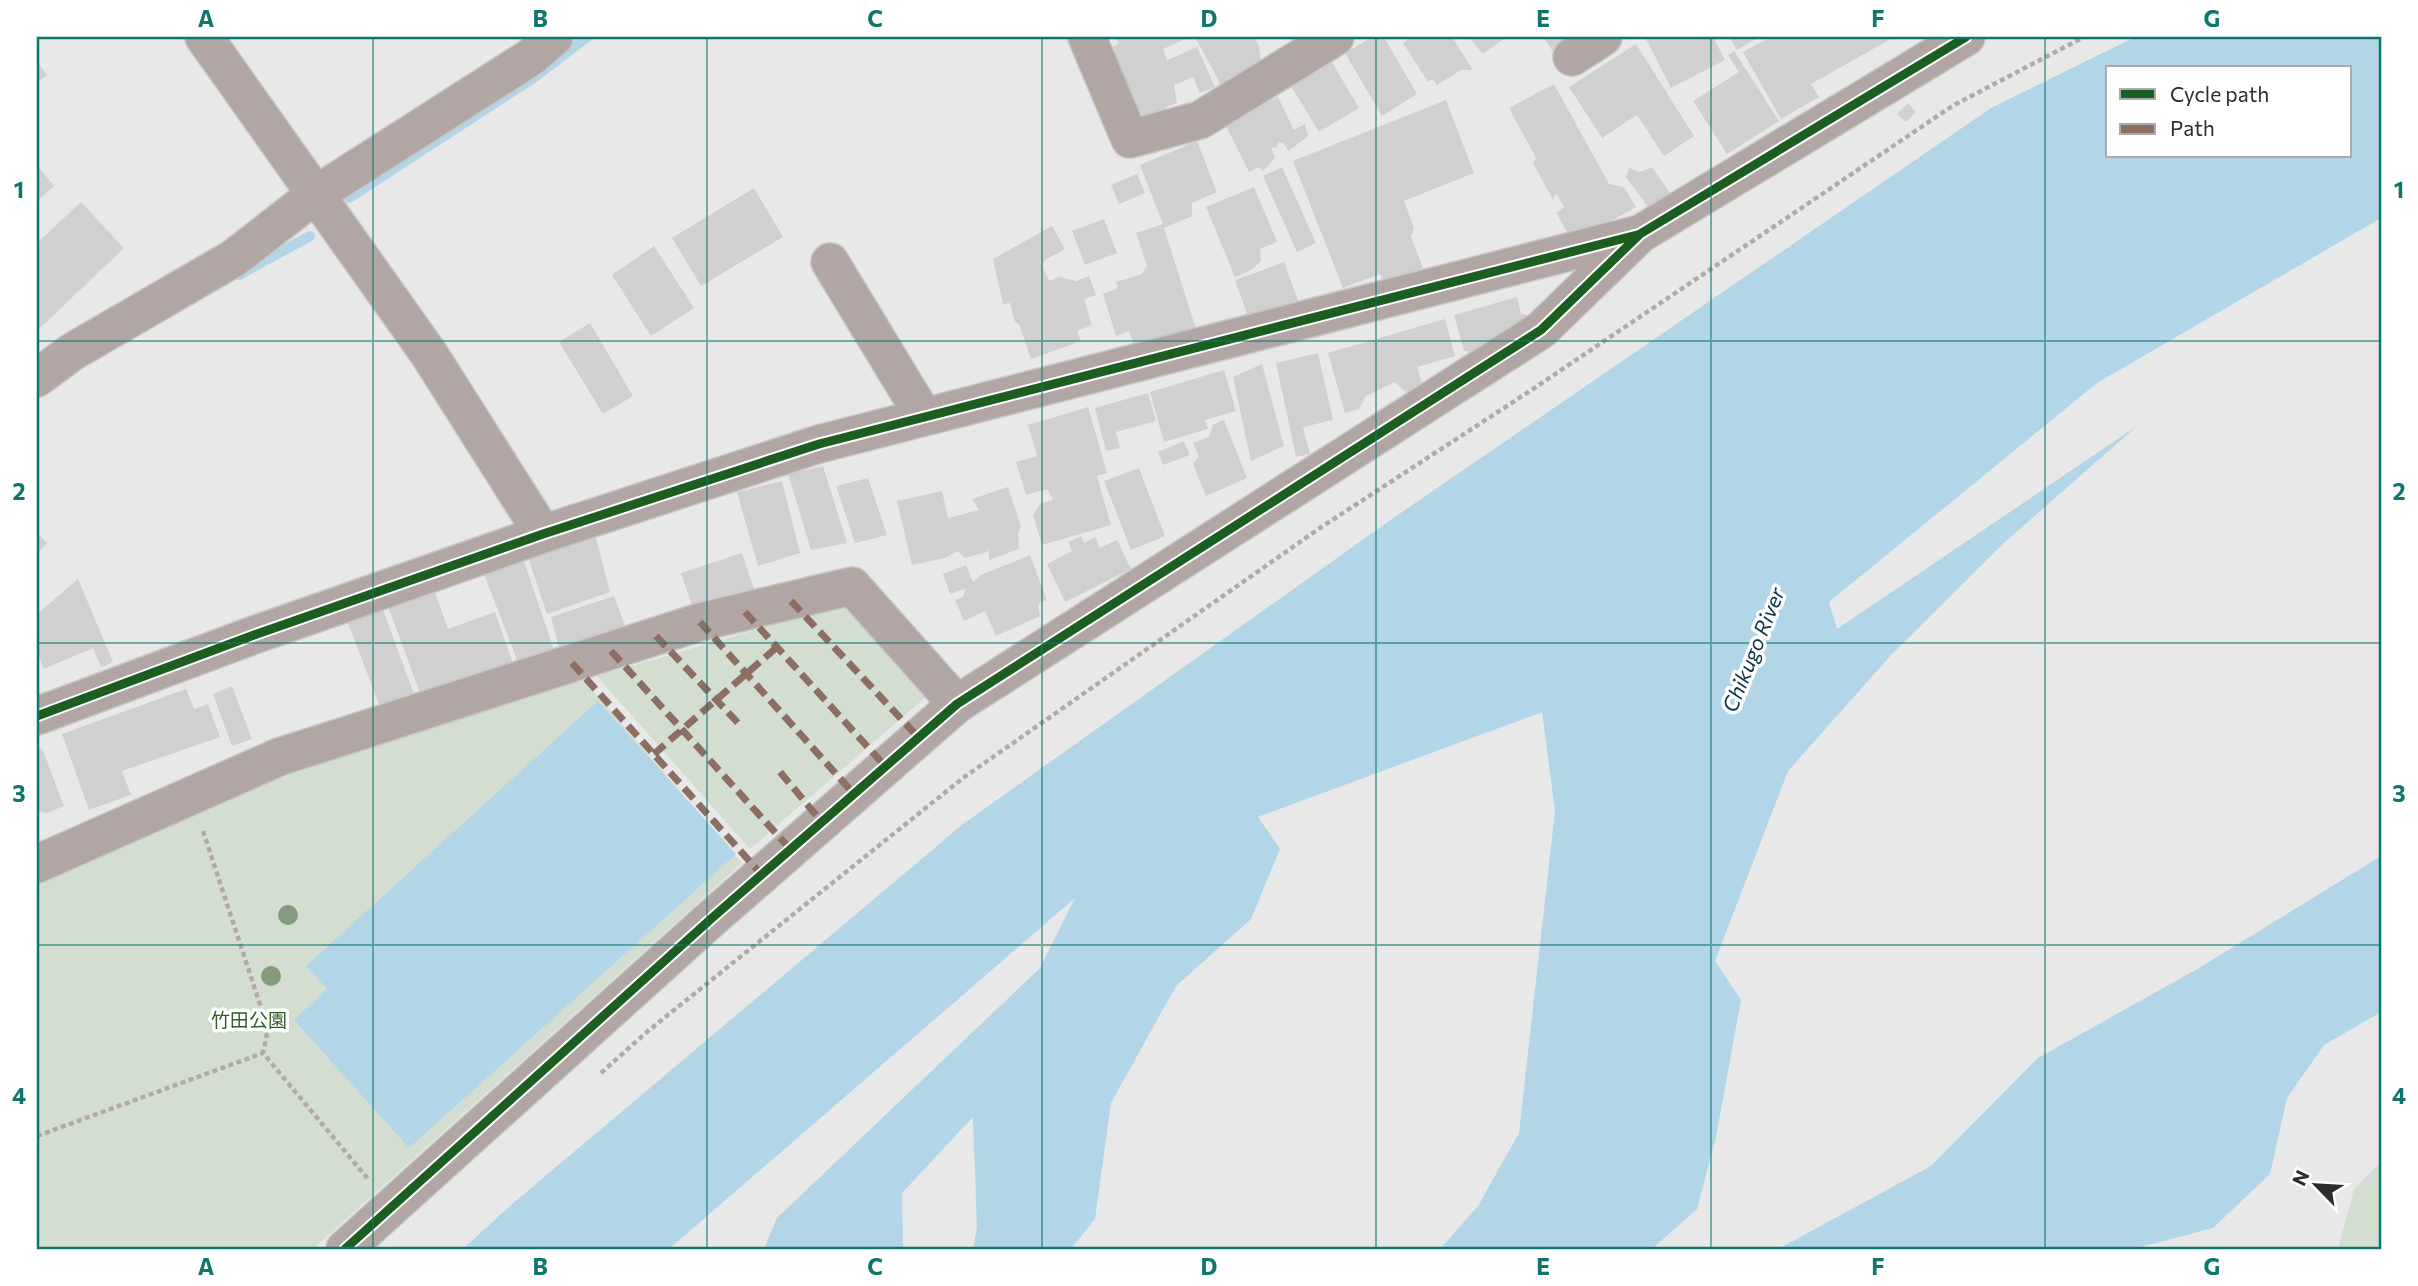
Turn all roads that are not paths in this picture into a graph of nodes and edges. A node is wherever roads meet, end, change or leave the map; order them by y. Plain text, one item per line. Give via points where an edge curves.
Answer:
1 (204, 37) edge
2 (554, 37) edge
3 (1087, 37) edge
4 (1335, 37) edge
5 (1603, 37) edge
6 (1950, 41) edge
7 (1572, 57) dead end
8 (315, 195) junction
9 (1640, 234) junction
10 (830, 262) dead end
11 (37, 378) edge
12 (924, 417) junction
13 (543, 534) junction
14 (957, 704) junction
15 (37, 716) edge
16 (37, 864) edge
17 (345, 1249) edge

1 - 8 street
2 - 8 street via 531,57
3 - 4 street via 1130,139 1200,120
5 - 7 street
6 - 9 street
8 - 11 street via 234,258 72,352
8 - 13 street via 429,354
9 - 12 street
9 - 14 street via 1541,330
10 - 12 street
12 - 13 street via 819,444
13 - 15 street
14 - 16 street via 852,586 700,622 279,757
14 - 17 street

